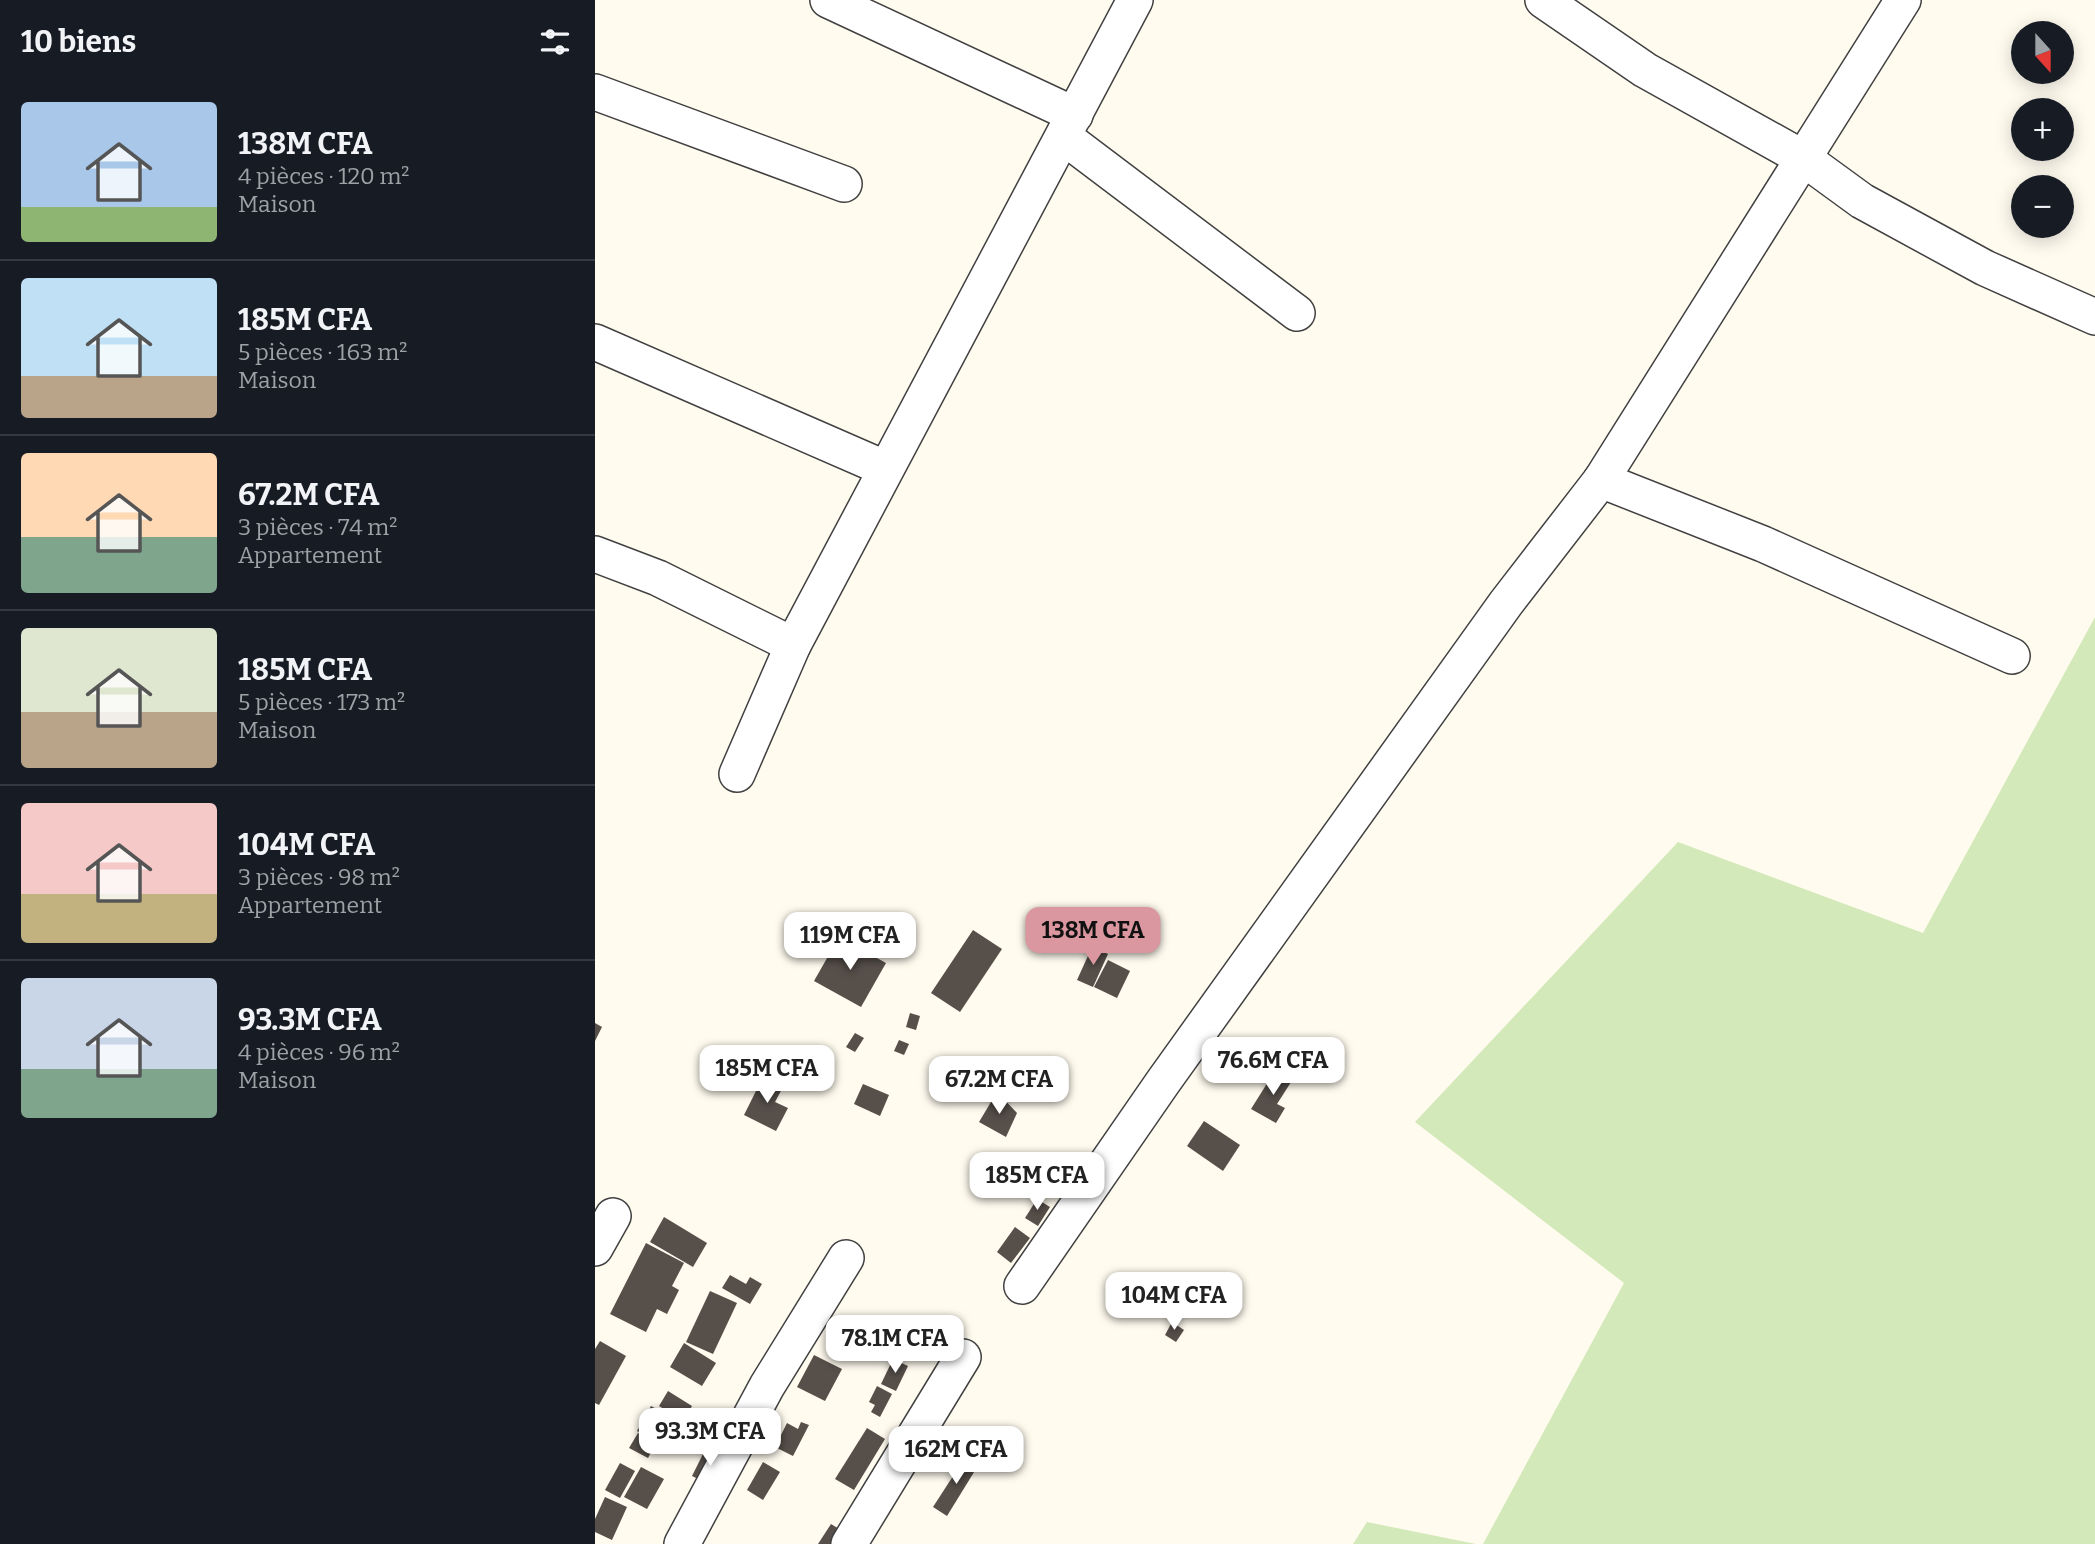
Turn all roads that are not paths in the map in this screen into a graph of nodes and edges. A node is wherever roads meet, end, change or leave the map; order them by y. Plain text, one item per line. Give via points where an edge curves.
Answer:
1 (828, 0) edge
2 (1135, 0) edge
3 (1543, 0) edge
4 (1903, 0) edge
5 (595, 92) edge
6 (1070, 126) junction
7 (1803, 158) junction
8 (844, 184) dead end
9 (1297, 313) dead end
10 (2095, 317) edge
11 (595, 342) edge
12 (884, 468) junction
13 (1601, 480) junction
14 (595, 554) edge
15 (793, 645) junction
16 (2012, 656) dead end
17 (737, 774) dead end
18 (613, 1216) dead end
19 (595, 1248) edge
20 (846, 1258) dead end
21 (1022, 1286) dead end
22 (963, 1357) dead end
23 (682, 1544) edge
24 (849, 1544) edge

1 - 6 street
2 - 6 street
3 - 7 street via 1645,70
4 - 7 street
5 - 8 street
6 - 9 street
6 - 12 street
7 - 10 street via 1873,208 1985,268
7 - 13 street
11 - 12 street
12 - 15 street
13 - 16 street via 1763,544
13 - 21 street via 1506,603
14 - 15 street via 657,578
15 - 17 street
18 - 19 street
20 - 23 street via 767,1386
22 - 24 street

